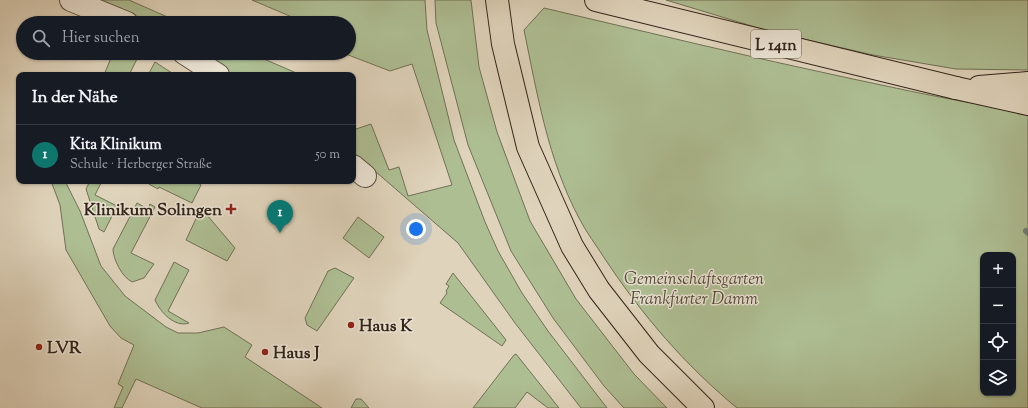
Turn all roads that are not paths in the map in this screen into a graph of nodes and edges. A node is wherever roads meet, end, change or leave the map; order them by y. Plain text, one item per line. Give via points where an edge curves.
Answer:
1 (71, 0) edge
2 (497, 0) edge
3 (596, 0) edge
4 (110, 16) edge
5 (195, 60) edge
6 (213, 72) edge
7 (1028, 83) edge
8 (956, 88) junction
9 (1028, 104) edge
10 (703, 408) edge

1 - 4 street
2 - 10 main road via 503,44 528,147 572,246 599,290 649,354
3 - 8 main road, L 141n
5 - 6 street
7 - 8 main road, L 141n
8 - 9 main road, L 141n

